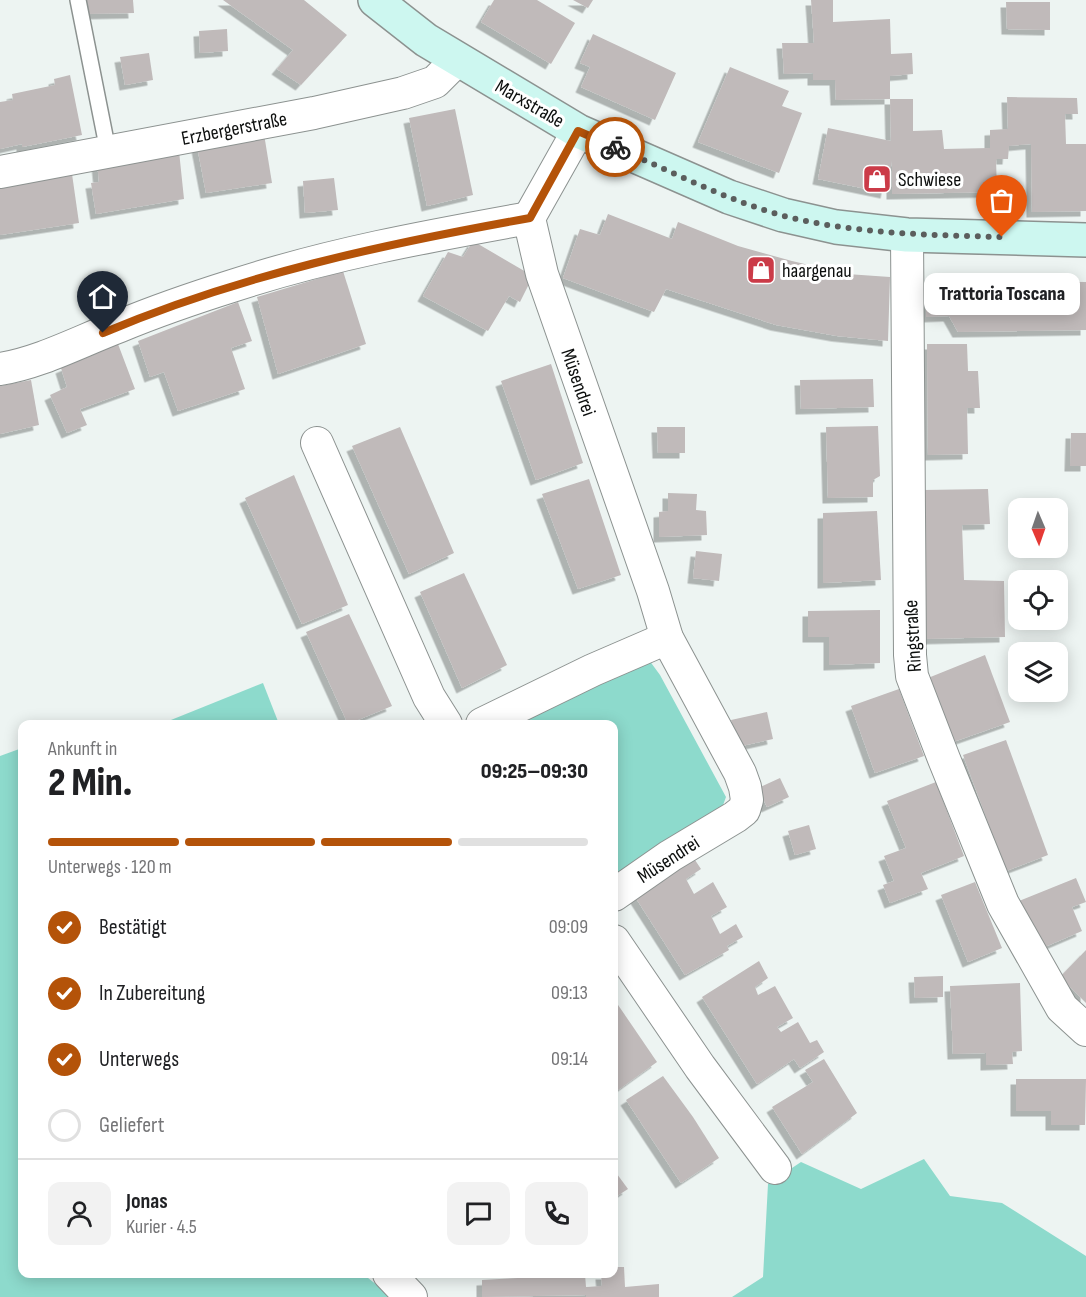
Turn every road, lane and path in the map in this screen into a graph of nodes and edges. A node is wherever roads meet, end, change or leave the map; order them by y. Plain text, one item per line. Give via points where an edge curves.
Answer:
1 (78, 0) edge
2 (375, 0) edge
3 (457, 60) junction
4 (578, 131) junction
5 (108, 151) junction
6 (0, 172) edge
7 (530, 218) junction
8 (907, 235) junction
9 (1086, 240) edge
10 (0, 369) edge
11 (317, 442) dead end
12 (667, 638) junction
13 (444, 720) edge
14 (490, 720) edge
15 (618, 892) edge
16 (618, 948) edge
17 (1086, 1030) edge
18 (775, 1168) dead end
19 (393, 1278) edge
20 (411, 1297) edge

1 - 5 lane
2 - 3 street, Marxstraße
3 - 4 street, Marxstraße
3 - 5 street, Erzbergerstraße via 435,82 403,93
4 - 7 street
4 - 8 street, Marxstraße via 783,215 836,227
5 - 6 street, Erzbergerstraße
7 - 10 street via 409,240 233,285 31,362
7 - 12 street, Müsendrei via 542,274
8 - 9 street, Marxstraße
8 - 17 street, Ringstraße via 912,676 1004,904 1062,1008
11 - 13 street via 429,697
12 - 14 street
12 - 15 street, Müsendrei via 740,773 747,800 744,810 735,818
16 - 18 street
19 - 20 street

